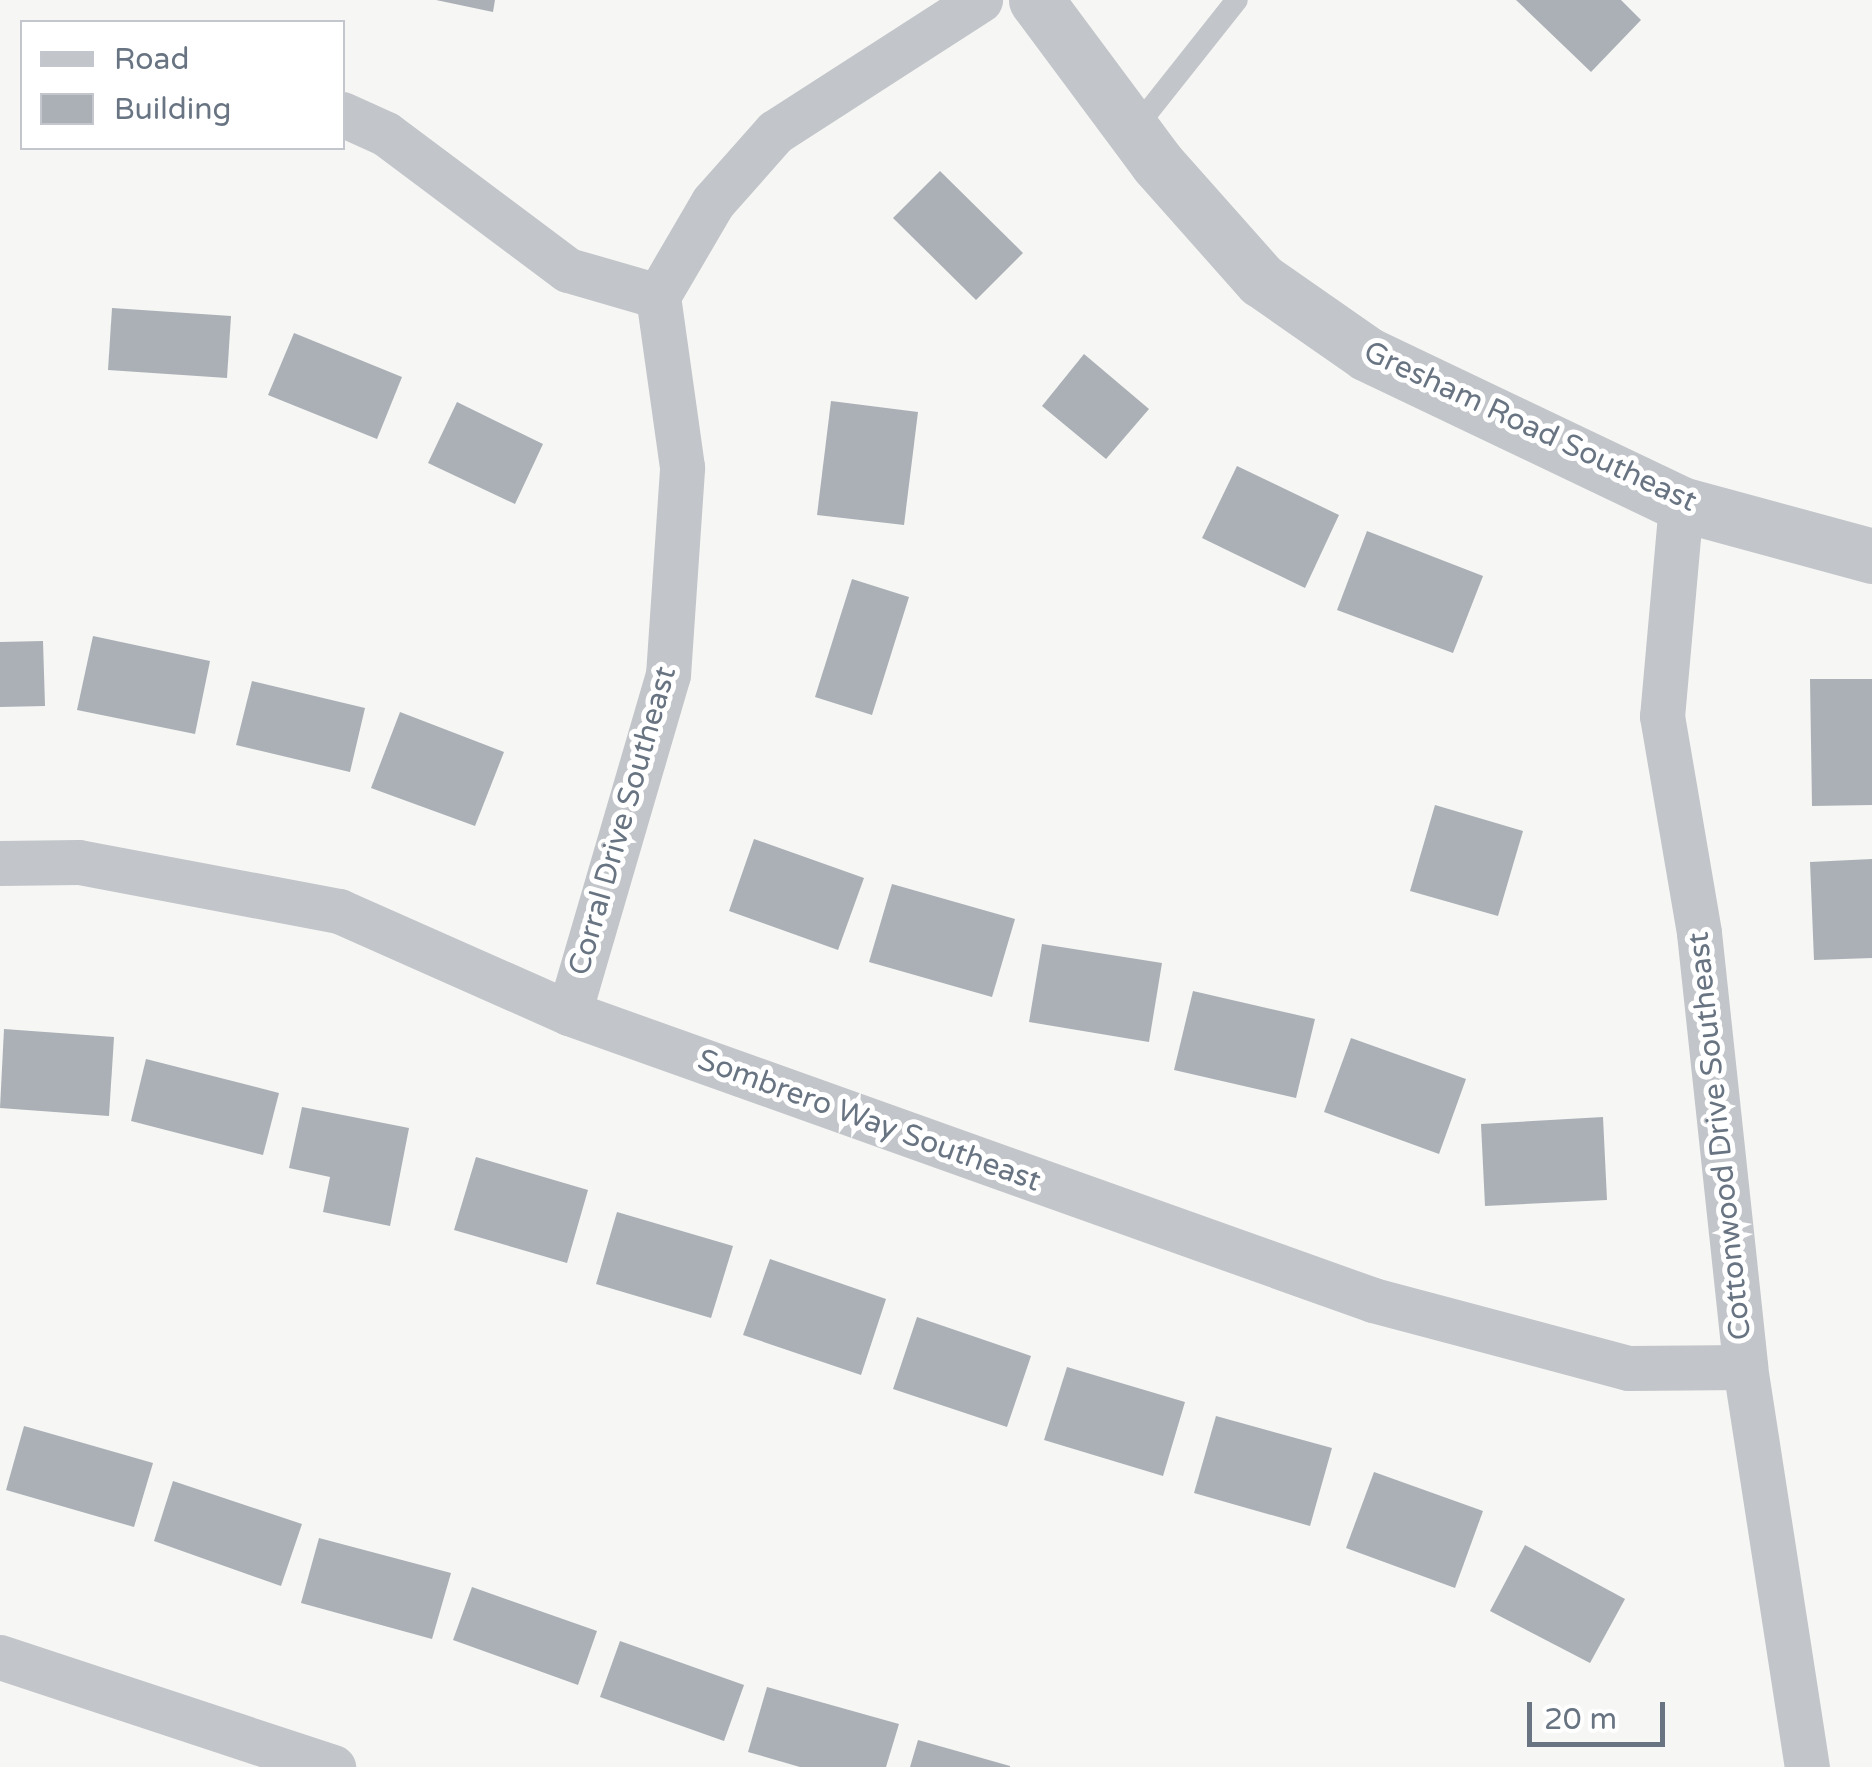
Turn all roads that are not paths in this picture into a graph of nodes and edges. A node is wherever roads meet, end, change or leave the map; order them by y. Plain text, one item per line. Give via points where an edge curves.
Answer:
1 (980, 0) edge
2 (1036, 0) edge
3 (1236, 0) edge
4 (345, 115) edge
5 (1133, 131) junction
6 (658, 296) junction
7 (1681, 504) junction
8 (1872, 556) edge
9 (0, 863) edge
10 (569, 1013) junction
11 (1745, 1367) junction
12 (0, 1656) edge
13 (333, 1767) edge
14 (1808, 1767) edge

1 - 6 street via 775,132 713,202
2 - 5 street, Gresham Road Southeast
3 - 5 lane
4 - 6 street via 386,134 568,270
5 - 7 street, Gresham Road Southeast via 1261,280 1367,354
6 - 10 street, Corral Drive Southeast via 682,467 668,675
7 - 8 street, Gresham Road Southeast
7 - 11 street, Cottonwood Drive Southeast via 1662,716 1699,933
9 - 10 street, Sombrero Way Southeast via 78,862 339,911
10 - 11 street, Sombrero Way Southeast via 1373,1300 1628,1368
11 - 14 street, Cottonwood Drive Southeast
12 - 13 street

